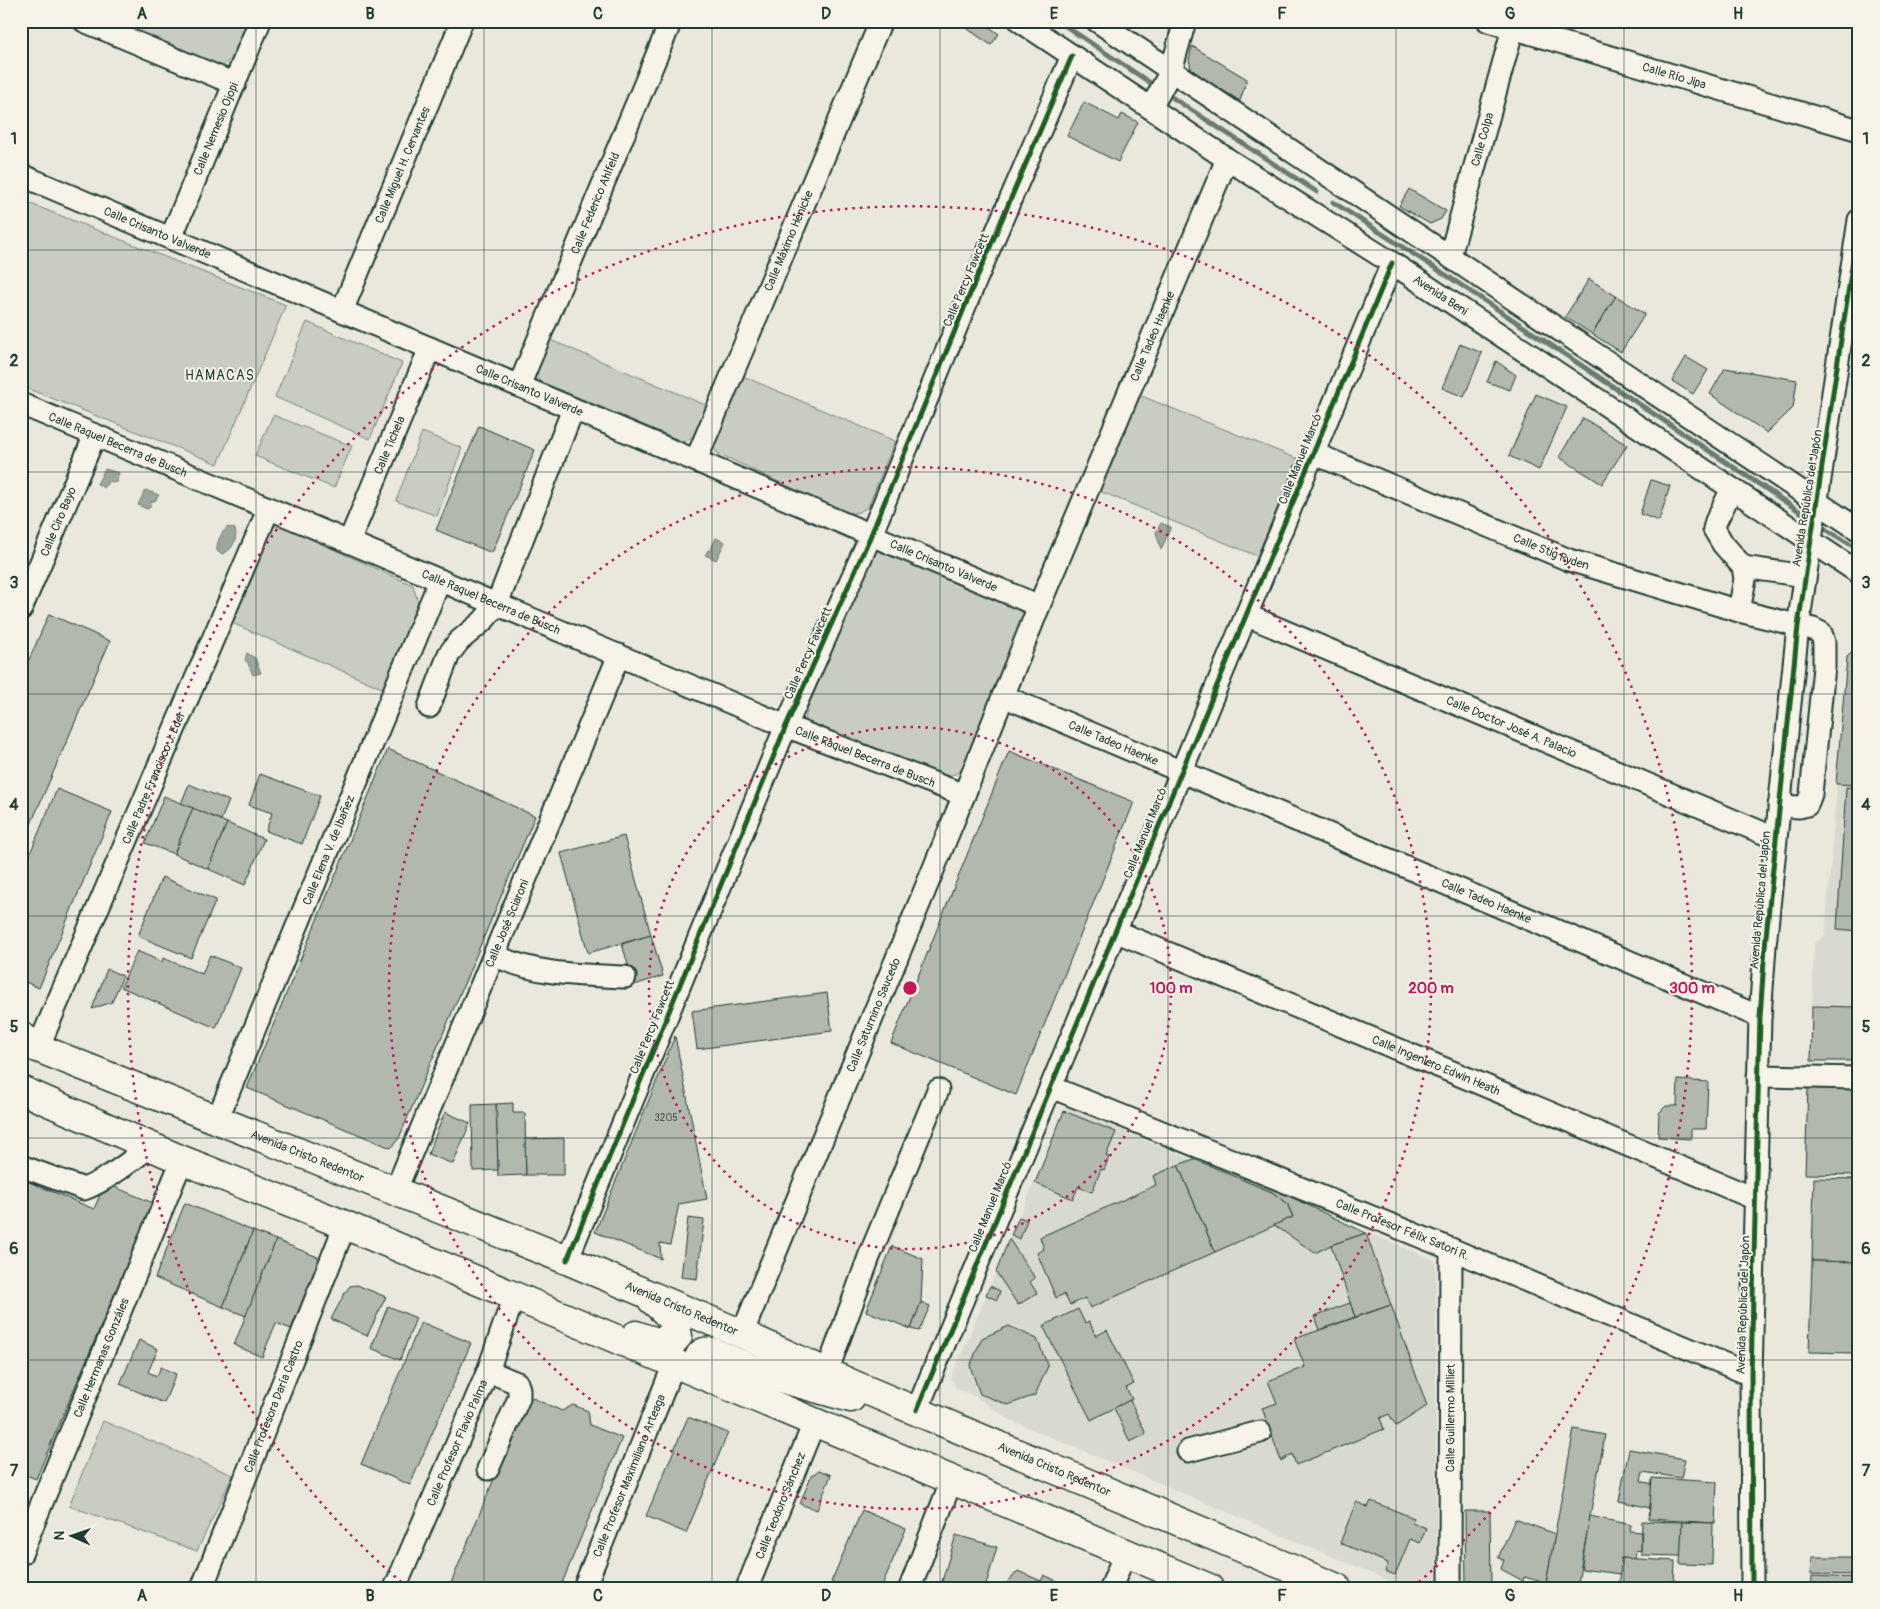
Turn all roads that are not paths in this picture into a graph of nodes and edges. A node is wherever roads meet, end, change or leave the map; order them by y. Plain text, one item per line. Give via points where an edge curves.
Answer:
1 (84, 21) edge
2 (260, 21) edge
3 (462, 21) edge
4 (671, 21) edge
5 (881, 21) edge
6 (1020, 21) edge
7 (1097, 21) edge
8 (1185, 21) edge
9 (1488, 21) edge
10 (1514, 25) edge
11 (1072, 56) junction
12 (1171, 71) junction
13 (235, 84) junction
14 (1151, 108) junction
15 (1859, 130) edge
16 (1227, 159) junction
17 (21, 174) edge
18 (1859, 220) edge
19 (171, 238) junction
20 (1450, 256) junction
21 (1392, 263) junction
22 (342, 311) junction
23 (430, 348) junction
24 (519, 386) junction
25 (21, 404) edge
26 (574, 409) junction
27 (95, 435) junction
28 (1313, 453) junction
29 (696, 460) junction
30 (1732, 489) junction
31 (1815, 504) junction
32 (269, 508) junction
33 (1859, 530) edge
34 (871, 535) junction
35 (1810, 539) junction
36 (349, 542) junction
37 (1743, 567) junction
38 (1859, 573) edge
39 (1805, 576) junction
40 (440, 580) junction
41 (497, 604) junction
42 (1038, 606) junction
43 (21, 608) edge
44 (1740, 611) junction
45 (1246, 615) junction
46 (1798, 626) junction
47 (618, 655) junction
48 (1003, 696) junction
49 (429, 707) dead end
50 (786, 726) junction
51 (1181, 771) junction
52 (964, 794) junction
53 (1779, 806) junction
54 (1775, 838) junction
55 (1116, 931) junction
56 (494, 955) junction
57 (625, 977) dead end
58 (1760, 1017) junction
59 (27, 1042) edge
60 (1758, 1076) junction
61 (1859, 1078) edge
62 (1051, 1087) junction
63 (938, 1090) dead end
64 (22, 1094) edge
65 (217, 1120) junction
66 (150, 1146) junction
67 (182, 1160) junction
68 (21, 1166) edge
69 (395, 1192) junction
70 (1756, 1199) junction
71 (345, 1225) junction
72 (1451, 1249) junction
73 (567, 1260) junction
74 (488, 1285) junction
75 (644, 1293) junction
76 (514, 1296) junction
77 (742, 1334) junction
78 (674, 1364) junction
79 (488, 1371) junction
80 (827, 1372) junction
81 (1751, 1375) junction
82 (731, 1388) junction
83 (906, 1406) junction
84 (814, 1423) junction
85 (1260, 1432) dead end
86 (1188, 1451) dead end
87 (488, 1469) dead end
88 (952, 1480) junction
89 (1125, 1553) junction
90 (21, 1554) edge
91 (202, 1588) edge
92 (395, 1588) edge
93 (584, 1588) edge
94 (747, 1588) edge
95 (910, 1588) edge
96 (1111, 1588) edge
97 (1209, 1588) edge
98 (1338, 1588) edge
99 (1450, 1588) edge
100 (1752, 1588) edge

1 - 13 street
2 - 13 street, Calle Nemesio Ojopi
3 - 22 street, Calle Miguel H. Cervantes
4 - 24 street, Calle Federico Ahlfeld
5 - 29 street, Calle Máximo Henicke
6 - 11 street, Avenida Beni
7 - 12 street
8 - 12 street
9 - 10 street, Calle Río Jipa
10 - 15 street, Calle Río Jipa
10 - 20 street, Calle Colpa
11 - 14 street, Avenida Beni
11 - 34 street, Calle Percy Fawcett
12 - 14 street
12 - 20 street
13 - 19 street, Calle Nemesio Ojopi
14 - 16 street, Avenida Beni
16 - 21 street, Avenida Beni
16 - 42 street, Calle Tadeo Haenke
17 - 19 street, Calle Crisanto Valverde
18 - 31 street, Avenida República del Japón
19 - 22 street, Calle Crisanto Valverde
20 - 31 street
21 - 28 street, Calle Manuel Marcó
21 - 30 street, Avenida Beni
22 - 23 street, Calle Crisanto Valverde
23 - 24 street, Calle Crisanto Valverde
23 - 36 street, Calle Tichela
24 - 26 street, Calle Crisanto Valverde
25 - 27 street, Calle Raquel Becerra de Busch
26 - 29 street, Calle Crisanto Valverde
26 - 41 street
27 - 32 street, Calle Raquel Becerra de Busch
27 - 43 street, Calle Ciro Bayo
28 - 44 street, Calle Stig Ryden via 1569,560
28 - 45 street, Calle Manuel Marcó
29 - 34 street, Calle Crisanto Valverde
30 - 35 street, Avenida Beni
30 - 37 street via 1714,529
31 - 33 street
31 - 35 street, Avenida República del Japón
32 - 36 street, Calle Raquel Becerra de Busch
32 - 59 street, Calle Padre Francisco J. Eder
34 - 42 street, Calle Crisanto Valverde
34 - 50 street, Calle Percy Fawcett
35 - 38 street, Avenida Beni
35 - 39 street, Avenida República del Japón
36 - 40 street, Calle Raquel Becerra de Busch
37 - 39 street
37 - 44 street via 1745,579
39 - 46 street, Avenida República del Japón
40 - 41 street, Calle Raquel Becerra de Busch
40 - 65 street, Calle Elena V. de Ibañez
41 - 47 street, Calle Raquel Becerra de Busch
41 - 49 street via 449,654
42 - 48 street, Calle Tadeo Haenke
44 - 46 street, Calle Stig Ryden
45 - 51 street, Calle Manuel Marcó
45 - 54 street, Calle Doctor José A. Palacio
46 - 53 street, Avenida República del Japón
46 - 53 street, Calle Stig Ryden via 1821,633 1824,642 1811,794 1807,805
47 - 50 street, Calle Raquel Becerra de Busch
47 - 56 street, Calle José Sciaroni
48 - 51 street, Calle Tadeo Haenke
48 - 52 street, Calle Saturnino Saucedo
50 - 52 street, Calle Raquel Becerra de Busch
50 - 73 street, Calle Percy Fawcett
51 - 55 street, Calle Manuel Marcó
51 - 58 street, Calle Tadeo Haenke
52 - 77 street, Calle Saturnino Saucedo
53 - 54 street, Avenida República del Japón
54 - 58 street, Avenida República del Japón
55 - 62 street, Calle Manuel Marcó
55 - 70 street, Calle Ingeniero Edwin Heath
56 - 57 street via 536,970
56 - 69 street, Calle José Sciaroni
58 - 60 street, Avenida República del Japón
59 - 65 main road, Avenida Cristo Redentor
60 - 61 street
60 - 70 street, Avenida República del Japón
62 - 72 street, Calle Profesor Félix Satori R.
62 - 83 street, Calle Manuel Marcó
63 - 80 street via 869,1257
64 - 66 main road
65 - 69 main road, Avenida Cristo Redentor
66 - 67 main road
66 - 68 street via 116,1172 84,1189
67 - 71 main road
67 - 90 street, Calle Hermanas Gonzáles
69 - 73 main road, Avenida Cristo Redentor
70 - 81 street, Avenida República del Japón
71 - 74 main road
71 - 91 street, Calle Profesora Daría Castro
72 - 81 street, Calle Profesor Félix Satori R.
72 - 99 street, Calle Guillermo Milliet
73 - 75 main road, Avenida Cristo Redentor
74 - 75 main road via 513,1289 578,1311 647,1340 672,1343 678,1336 675,1323
74 - 76 main road
75 - 77 main road, Avenida Cristo Redentor
76 - 78 main road
76 - 79 street, Calle Profesor Flavio Palma
77 - 80 main road, Avenida Cristo Redentor
78 - 82 main road
78 - 93 street, Calle Profesor Maximiliano Arteaga
79 - 87 street via 517,1383 519,1389 519,1398
79 - 92 street, Calle Profesor Flavio Palma
80 - 83 main road, Avenida Cristo Redentor
81 - 100 street, Avenida República del Japón
82 - 83 main road via 704,1373 698,1365 701,1353 713,1352 762,1373 850,1398
82 - 84 main road
83 - 98 main road, Avenida Cristo Redentor
84 - 88 main road
84 - 94 street, Calle Teodoro Sánchez
85 - 86 street
88 - 89 main road
88 - 95 street
89 - 96 street
89 - 97 main road

